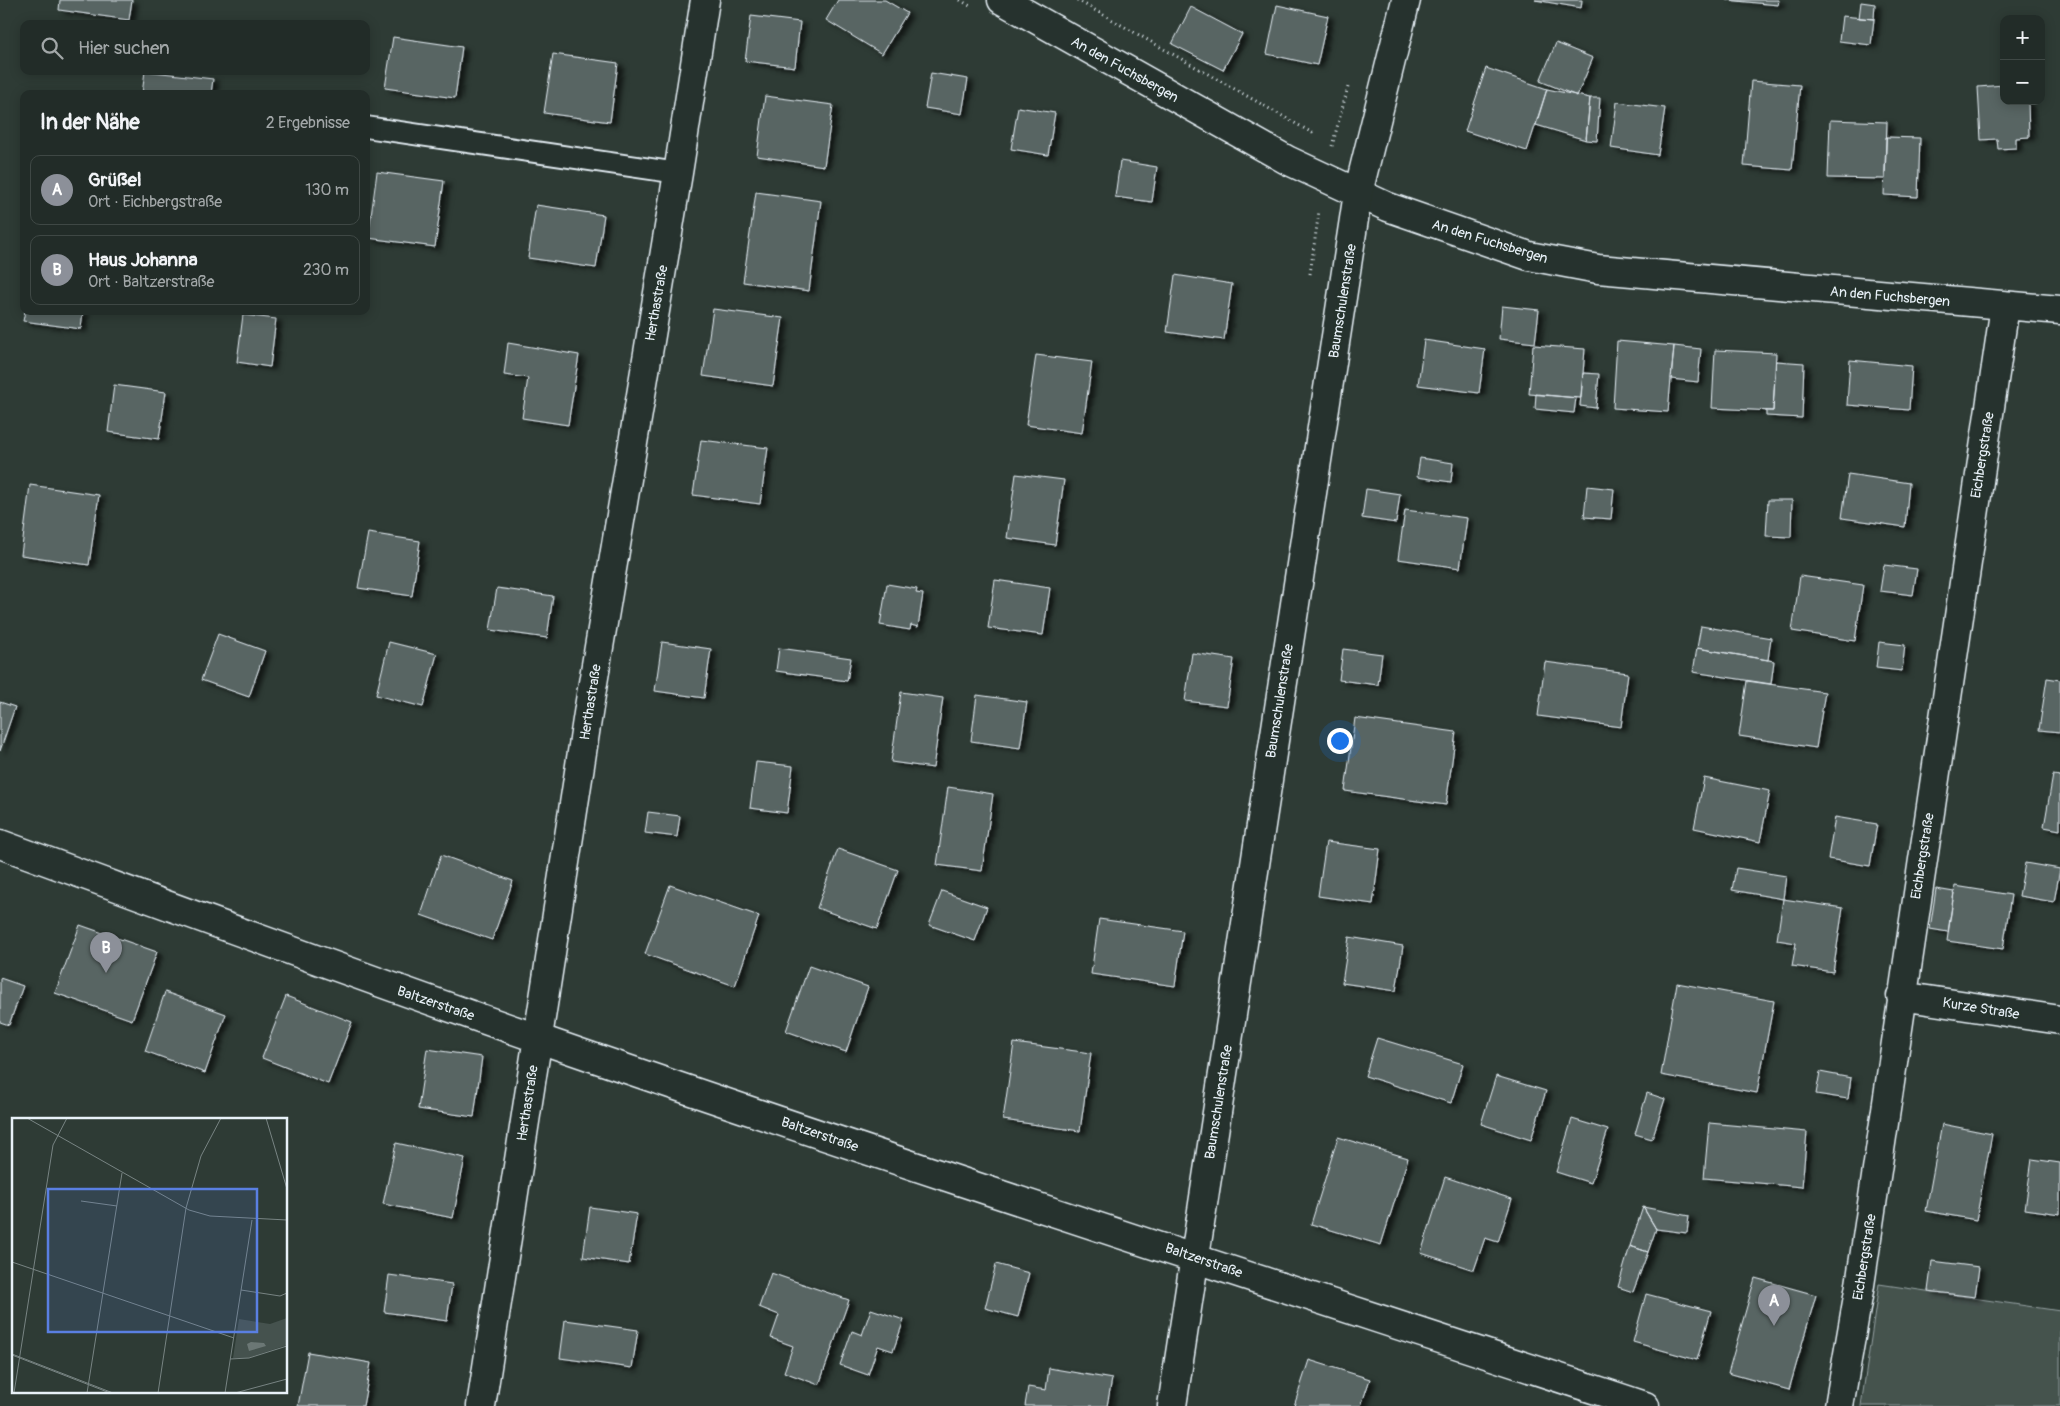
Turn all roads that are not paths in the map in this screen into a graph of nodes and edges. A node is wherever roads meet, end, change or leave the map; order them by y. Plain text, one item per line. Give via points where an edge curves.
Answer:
1 (704, 0) edge
2 (1002, 0) edge
3 (1406, 0) edge
4 (370, 128) edge
5 (678, 173) junction
6 (1358, 193) junction
7 (2005, 306) junction
8 (2060, 310) edge
9 (0, 844) edge
10 (1902, 996) junction
11 (2060, 1020) edge
12 (536, 1038) junction
13 (1194, 1258) junction
14 (481, 1406) edge
15 (1172, 1406) edge
16 (1645, 1406) edge
17 (1839, 1406) edge

1 - 5 street, Herthastraße
2 - 6 street, An den Fuchsbergen via 1287,160
3 - 6 street, Baumschulenstraße
4 - 5 lane
5 - 12 street, Herthastraße
6 - 7 street, An den Fuchsbergen via 1388,207 1528,256 1598,269
6 - 13 street, Baumschulenstraße
7 - 8 street, An den Fuchsbergen
7 - 10 street, Eichbergstraße
9 - 12 street, Baltzerstraße
10 - 11 street, Kurze Straße
10 - 17 street, Eichbergstraße
12 - 13 street, Baltzerstraße
12 - 14 street, Herthastraße
13 - 15 street, Baumschulenstraße
13 - 16 street, Baltzerstraße

